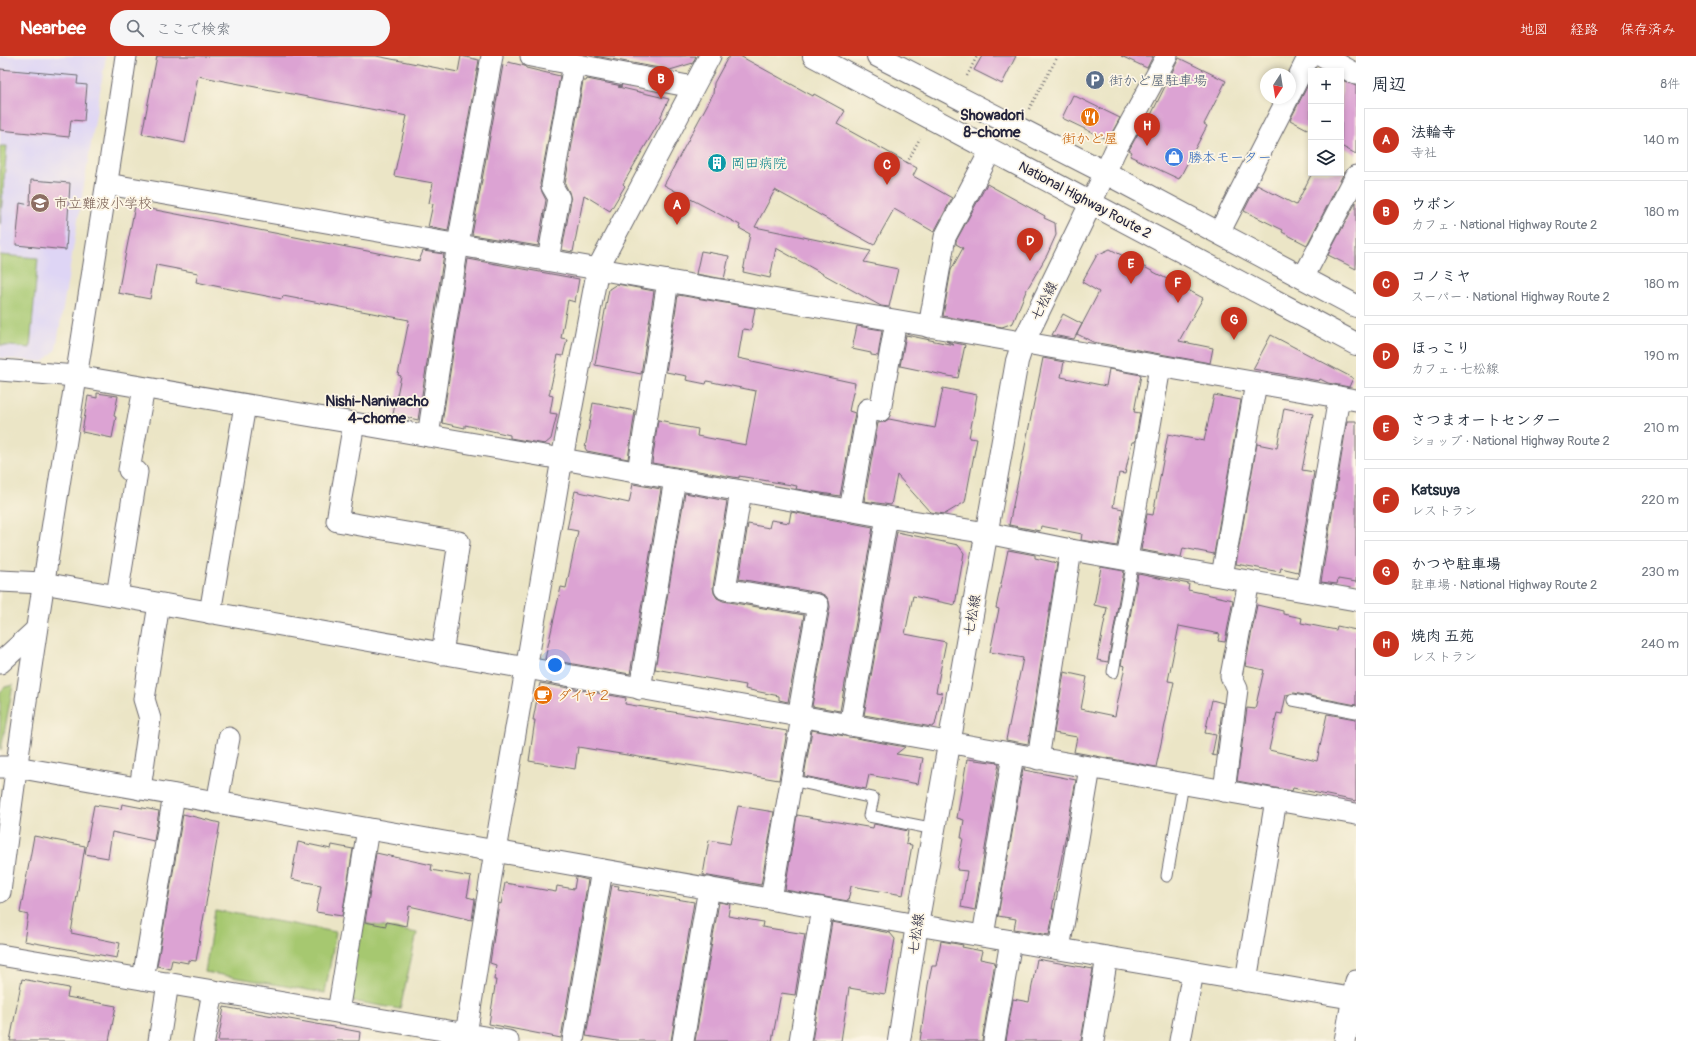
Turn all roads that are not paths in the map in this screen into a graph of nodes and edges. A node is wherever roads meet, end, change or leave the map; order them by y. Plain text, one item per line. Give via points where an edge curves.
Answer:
1 (126, 56) edge
2 (492, 56) edge
3 (531, 56) edge
4 (710, 56) edge
5 (814, 56) edge
6 (878, 56) edge
7 (1167, 56) edge
8 (1309, 56) edge
9 (1323, 56) edge
10 (574, 64) junction
11 (1356, 74) edge
12 (1296, 82) edge
13 (693, 87) junction
14 (1285, 104) edge
15 (991, 150) junction
16 (1104, 172) junction
17 (1356, 176) edge
18 (107, 184) junction
19 (1091, 203) junction
20 (1219, 233) junction
21 (458, 244) junction
22 (548, 260) junction
23 (598, 268) junction
24 (1303, 278) junction
25 (668, 281) junction
26 (1356, 306) edge
27 (896, 321) junction
28 (929, 327) junction
29 (1023, 343) junction
30 (1356, 344) edge
31 (1160, 367) junction
32 (0, 370) edge
33 (76, 376) junction
34 (1256, 383) junction
35 (144, 388) junction
36 (1347, 399) edge
37 (245, 405) junction
38 (354, 423) junction
39 (428, 436) junction
40 (562, 459) junction
41 (638, 472) junction
42 (675, 479) junction
43 (741, 491) junction
44 (850, 510) junction
45 (887, 517) junction
46 (987, 532) junction
47 (1072, 550) junction
48 (1130, 560) junction
49 (1222, 576) junction
50 (0, 581) edge
51 (1249, 581) junction
52 (43, 583) junction
53 (1307, 591) junction
54 (116, 596) junction
55 (1356, 600) edge
56 (159, 604) junction
57 (210, 613) junction
58 (36, 630) junction
59 (442, 654) junction
60 (0, 663) edge
61 (526, 669) junction
62 (1113, 672) dead end
63 (640, 689) junction
64 (1293, 700) dead end
65 (1356, 712) edge
66 (800, 717) junction
67 (850, 726) junction
68 (229, 738) dead end
69 (951, 742) junction
70 (1013, 755) junction
71 (1038, 759) junction
72 (8, 767) edge
73 (1090, 768) junction
74 (792, 780) junction
75 (1183, 784) junction
76 (140, 789) junction
77 (1224, 791) junction
78 (174, 795) junction
79 (1276, 800) junction
80 (218, 803) junction
81 (1356, 814) edge
82 (368, 829) junction
83 (934, 829) junction
84 (495, 851) junction
85 (602, 870) junction
86 (1167, 876) dead end
87 (709, 888) junction
88 (0, 892) edge
89 (771, 899) junction
90 (822, 908) junction
91 (917, 925) junction
92 (983, 936) junction
93 (1011, 941) junction
94 (1059, 949) junction
95 (0, 954) edge
96 (1107, 957) junction
97 (1192, 972) junction
98 (143, 979) junction
99 (1246, 981) junction
100 (168, 983) junction
101 (213, 990) junction
102 (1355, 993) edge
103 (338, 1012) junction
104 (465, 1037) edge
105 (158, 1041) edge
106 (204, 1041) edge
107 (508, 1041) edge
108 (573, 1041) edge
109 (683, 1041) edge
110 (800, 1041) edge
111 (899, 1041) edge
112 (994, 1041) edge
113 (1093, 1041) edge
114 (1180, 1041) edge
115 (1346, 1041) edge

1 - 18 street
2 - 21 street
3 - 10 street
4 - 13 street
5 - 15 main road, National Highway Route 2
6 - 16 main road
7 - 16 street
8 - 12 street
9 - 11 street
10 - 13 street
10 - 22 street via 552,186 559,198
13 - 23 street
14 - 20 street
15 - 19 main road, National Highway Route 2
15 - 28 street via 945,237
16 - 19 street
16 - 20 main road
17 - 24 street
18 - 21 street
18 - 33 street
19 - 29 main road, 七松線
19 - 30 main road, National Highway Route 2
20 - 24 main road
21 - 22 street
21 - 39 street
22 - 23 street
23 - 25 street
23 - 40 street
24 - 26 main road
25 - 27 street
25 - 41 street
27 - 28 street
27 - 44 street via 880,411 868,409
28 - 29 street
29 - 31 street
29 - 46 main road, 七松線 via 1013,381
31 - 34 street
31 - 48 street
32 - 33 street
33 - 35 street
33 - 52 street
34 - 36 street
34 - 49 street
35 - 37 street
35 - 54 street via 129,470 137,472
36 - 53 street
37 - 38 street
37 - 57 street
38 - 39 street
38 - 59 street via 337,521 459,542
39 - 40 street
40 - 41 street
40 - 61 street
41 - 42 street
42 - 43 street
42 - 63 street
43 - 44 street
43 - 66 street via 726,589 818,606
44 - 45 street
45 - 46 street
45 - 67 street
46 - 47 street
46 - 69 main road, 七松線
47 - 48 street
47 - 71 street
48 - 49 street
48 - 62 lane
49 - 51 street
50 - 52 street
51 - 53 street
51 - 77 street via 1231,676 1238,689
52 - 54 street
52 - 58 street
53 - 55 street
54 - 56 street
56 - 57 street
56 - 76 street via 144,699 150,719
57 - 59 street
58 - 60 street
58 - 72 street
59 - 61 street
61 - 63 street
61 - 84 street
63 - 66 street
64 - 65 lane
66 - 67 street
66 - 74 street
67 - 69 street
68 - 80 street
69 - 70 street
69 - 83 main road, 七松線
70 - 71 street
70 - 92 street
71 - 73 street
72 - 76 street
72 - 88 street
73 - 75 street
73 - 94 street
74 - 83 lane via 873,798 869,816
74 - 89 street
75 - 77 street
75 - 86 lane
76 - 78 street
77 - 79 street
78 - 80 street
78 - 98 street
79 - 81 street
79 - 99 street
80 - 82 street
82 - 84 street
82 - 103 street
83 - 91 main road, 七松線
84 - 85 street
84 - 104 street
85 - 87 street
85 - 108 street
87 - 89 street
87 - 109 street
89 - 90 street
90 - 91 street
90 - 110 street
91 - 92 street
91 - 111 main road, 七松線
92 - 93 street
93 - 94 street
93 - 112 street
94 - 96 street
95 - 98 street
96 - 97 street
96 - 113 street
97 - 99 street
97 - 114 street
98 - 100 street
99 - 102 street
100 - 101 street
100 - 105 street
101 - 103 street
101 - 106 street
102 - 115 street
103 - 104 street
104 - 107 street

